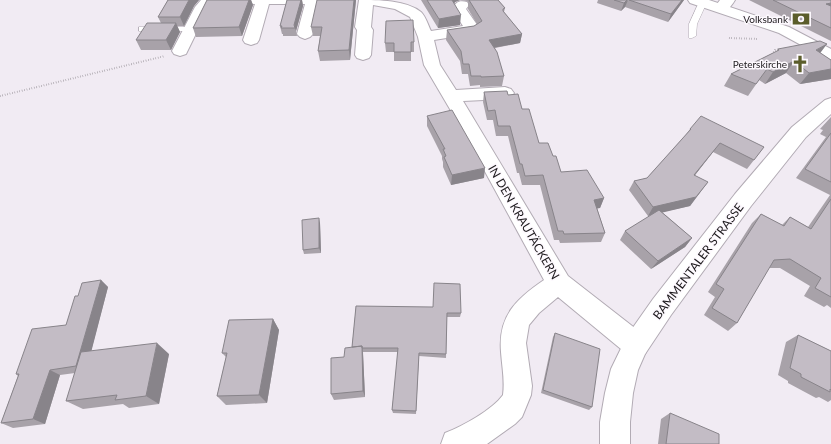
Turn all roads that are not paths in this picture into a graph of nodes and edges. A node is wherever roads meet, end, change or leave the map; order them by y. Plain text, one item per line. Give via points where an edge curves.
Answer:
1 (209, 0) edge
2 (227, 0) edge
3 (313, 0) edge
4 (366, 0) edge
5 (370, 0) edge
6 (263, 1) junction
7 (699, 1) edge
8 (725, 4) edge
9 (462, 6) dead end
10 (142, 29) edge
11 (191, 29) junction
12 (305, 34) dead end
13 (426, 36) junction
14 (692, 36) dead end
15 (251, 40) dead end
16 (180, 51) road end
17 (363, 55) dead end
18 (831, 55) edge
19 (505, 92) edge
20 (451, 96) junction
21 (831, 104) edge
22 (559, 283) junction
23 (636, 346) junction
24 (456, 444) edge
25 (615, 444) edge

1 - 11 street via 202,7
2 - 6 street
3 - 6 street
3 - 12 street
4 - 17 street
5 - 13 street, IN DEN KRAUTÄCKERN via 394,3 410,10 418,19
6 - 15 street
7 - 8 street
7 - 14 lane
8 - 18 street via 784,30
9 - 13 street via 459,9 472,29
10 - 11 lane
11 - 16 street
13 - 20 street, IN DEN KRAUTÄCKERN via 432,65
19 - 20 street
20 - 22 street, IN DEN KRAUTÄCKERN
21 - 23 street, BAMMENTALER STRASSE via 798,132 662,306
22 - 23 street, IN DEN KRAUTÄCKERN
22 - 24 street via 530,305 516,324 513,339 517,382 514,404 501,417 469,439
23 - 25 street, BAMMENTALER STRASSE via 619,393

